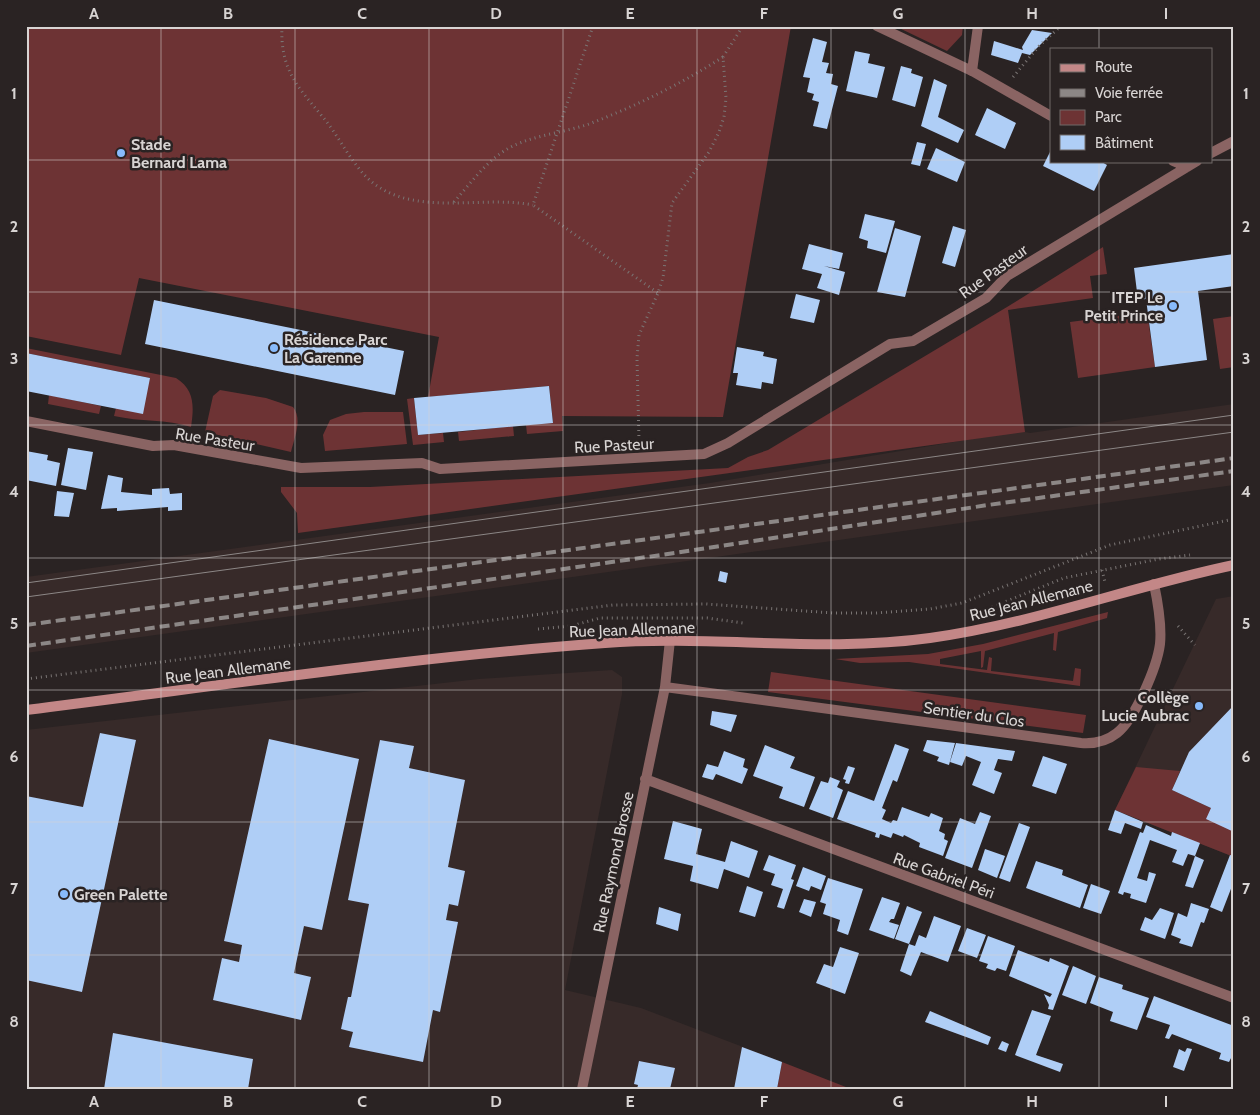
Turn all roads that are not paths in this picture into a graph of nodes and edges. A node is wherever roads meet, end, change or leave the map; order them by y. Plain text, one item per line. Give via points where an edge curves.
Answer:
1 (877, 26) edge
2 (978, 26) edge
3 (972, 71) junction
4 (1050, 115) edge
5 (1234, 141) edge
6 (1212, 152) edge
7 (1175, 162) edge
8 (1195, 162) edge
9 (1187, 167) junction
10 (26, 421) edge
11 (1234, 565) edge
12 (1154, 584) junction
13 (670, 640) junction
14 (665, 687) junction
15 (26, 710) edge
16 (646, 779) junction
17 (1234, 998) edge
18 (582, 1089) edge

1 - 3 street
2 - 3 street
3 - 4 street
5 - 6 street
7 - 9 street
8 - 9 street, Rue Pasteur
9 - 10 street, Rue Pasteur via 1007,276 986,298 913,341 890,344 728,443 704,454 440,469 422,463 301,468 174,445 153,446
11 - 12 street, Rue Jean Allemane
12 - 13 street, Rue Jean Allemane via 975,630 926,638 832,643
12 - 14 street, Sentier du Clos via 1160,626 1156,659 1122,728 1110,738 1097,742 1081,744
13 - 14 street, Rue Raymond Brosse
13 - 15 street, Rue Jean Allemane via 447,658
14 - 16 street, Rue Raymond Brosse
16 - 17 street, Rue Gabriel Péri
16 - 18 street, Rue Raymond Brosse

